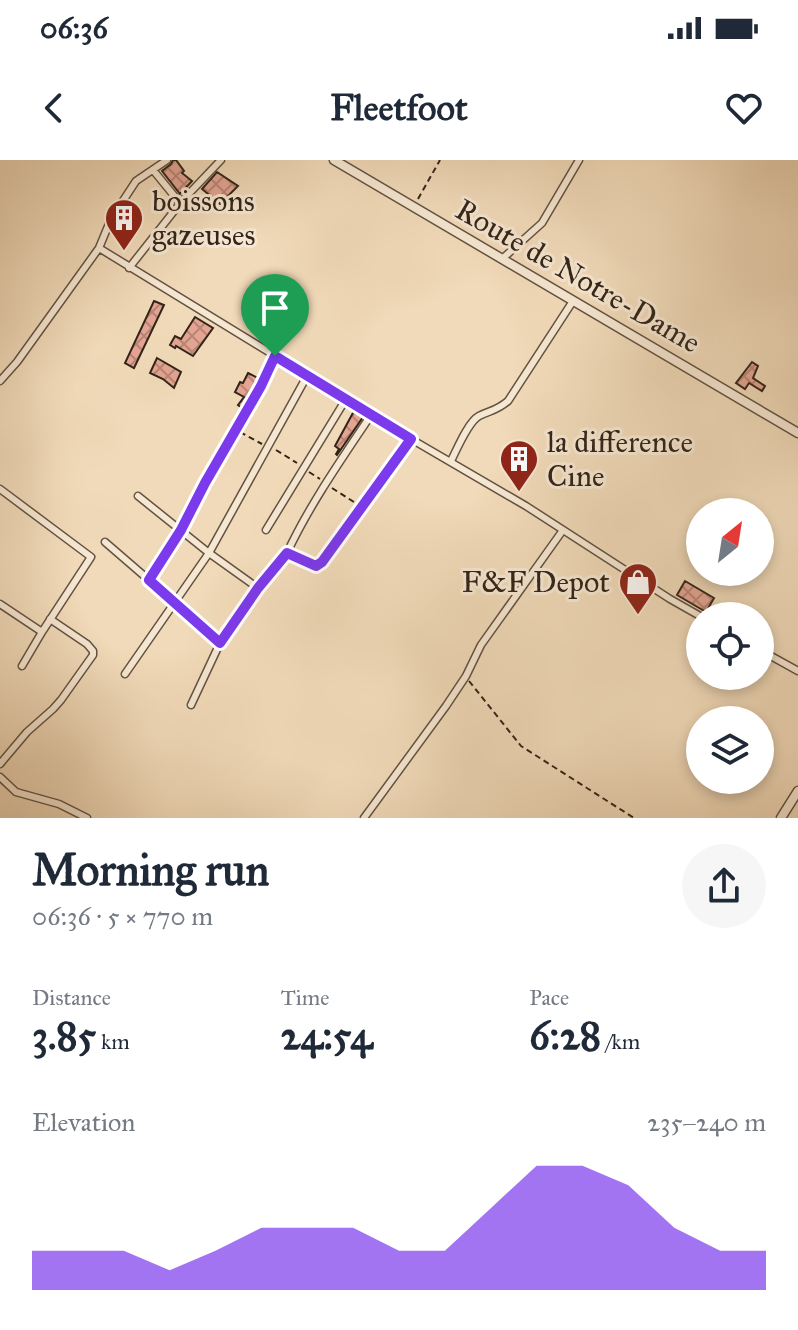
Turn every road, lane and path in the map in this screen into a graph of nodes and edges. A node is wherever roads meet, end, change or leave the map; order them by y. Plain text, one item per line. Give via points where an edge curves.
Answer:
1 (167, 160) edge
2 (221, 160) edge
3 (334, 160) edge
4 (440, 160) edge
5 (579, 160) edge
6 (153, 170) junction
7 (180, 203) junction
8 (413, 207) junction
9 (99, 248) junction
10 (502, 259) junction
11 (129, 268) junction
12 (573, 301) junction
13 (275, 356) junction
14 (307, 376) junction
15 (0, 380) edge
16 (346, 399) junction
17 (371, 415) junction
18 (798, 433) edge
19 (411, 439) junction
20 (451, 461) junction
21 (0, 489) edge
22 (138, 496) dead end
23 (181, 530) junction
24 (266, 530) dead end
25 (563, 530) junction
26 (105, 542) dead end
27 (209, 553) junction
28 (287, 553) junction
29 (149, 580) junction
30 (258, 588) junction
31 (0, 604) edge
32 (174, 604) junction
33 (686, 608) edge
34 (50, 619) junction
35 (42, 632) junction
36 (220, 643) junction
37 (774, 658) edge
38 (22, 666) dead end
39 (798, 671) edge
40 (125, 674) dead end
41 (466, 676) junction
42 (191, 705) dead end
43 (0, 764) edge
44 (0, 777) edge
45 (798, 791) edge
46 (87, 818) edge
47 (364, 818) edge
48 (634, 818) edge
49 (781, 818) edge

1 - 6 street
2 - 7 street
3 - 8 street, Route de Notre-Dame
4 - 8 path
5 - 10 street via 542,223
6 - 7 street
6 - 9 street via 136,181
7 - 11 street
8 - 10 street, Route de Notre-Dame
9 - 11 street
9 - 15 street
10 - 12 street, Route de Notre-Dame
11 - 13 street
12 - 18 street, Route de Notre-Dame
12 - 20 street via 508,401 475,418
13 - 14 street
13 - 23 street
14 - 16 street
14 - 27 street
16 - 17 street
16 - 24 street
17 - 19 street
17 - 28 street
19 - 20 street
19 - 28 street via 322,562 316,566
20 - 25 street
21 - 34 street via 91,557
22 - 23 street
23 - 27 street
23 - 29 street
25 - 33 street
25 - 41 street via 481,645
26 - 29 street
27 - 30 street
27 - 32 street
28 - 30 street
29 - 32 street
30 - 36 street
31 - 35 street
32 - 36 street
32 - 40 street
34 - 35 street
34 - 43 street via 87,644 93,655 61,700
35 - 38 street
36 - 42 street
37 - 39 street
41 - 47 street
41 - 48 path via 521,746
44 - 46 street via 16,792
45 - 49 street

